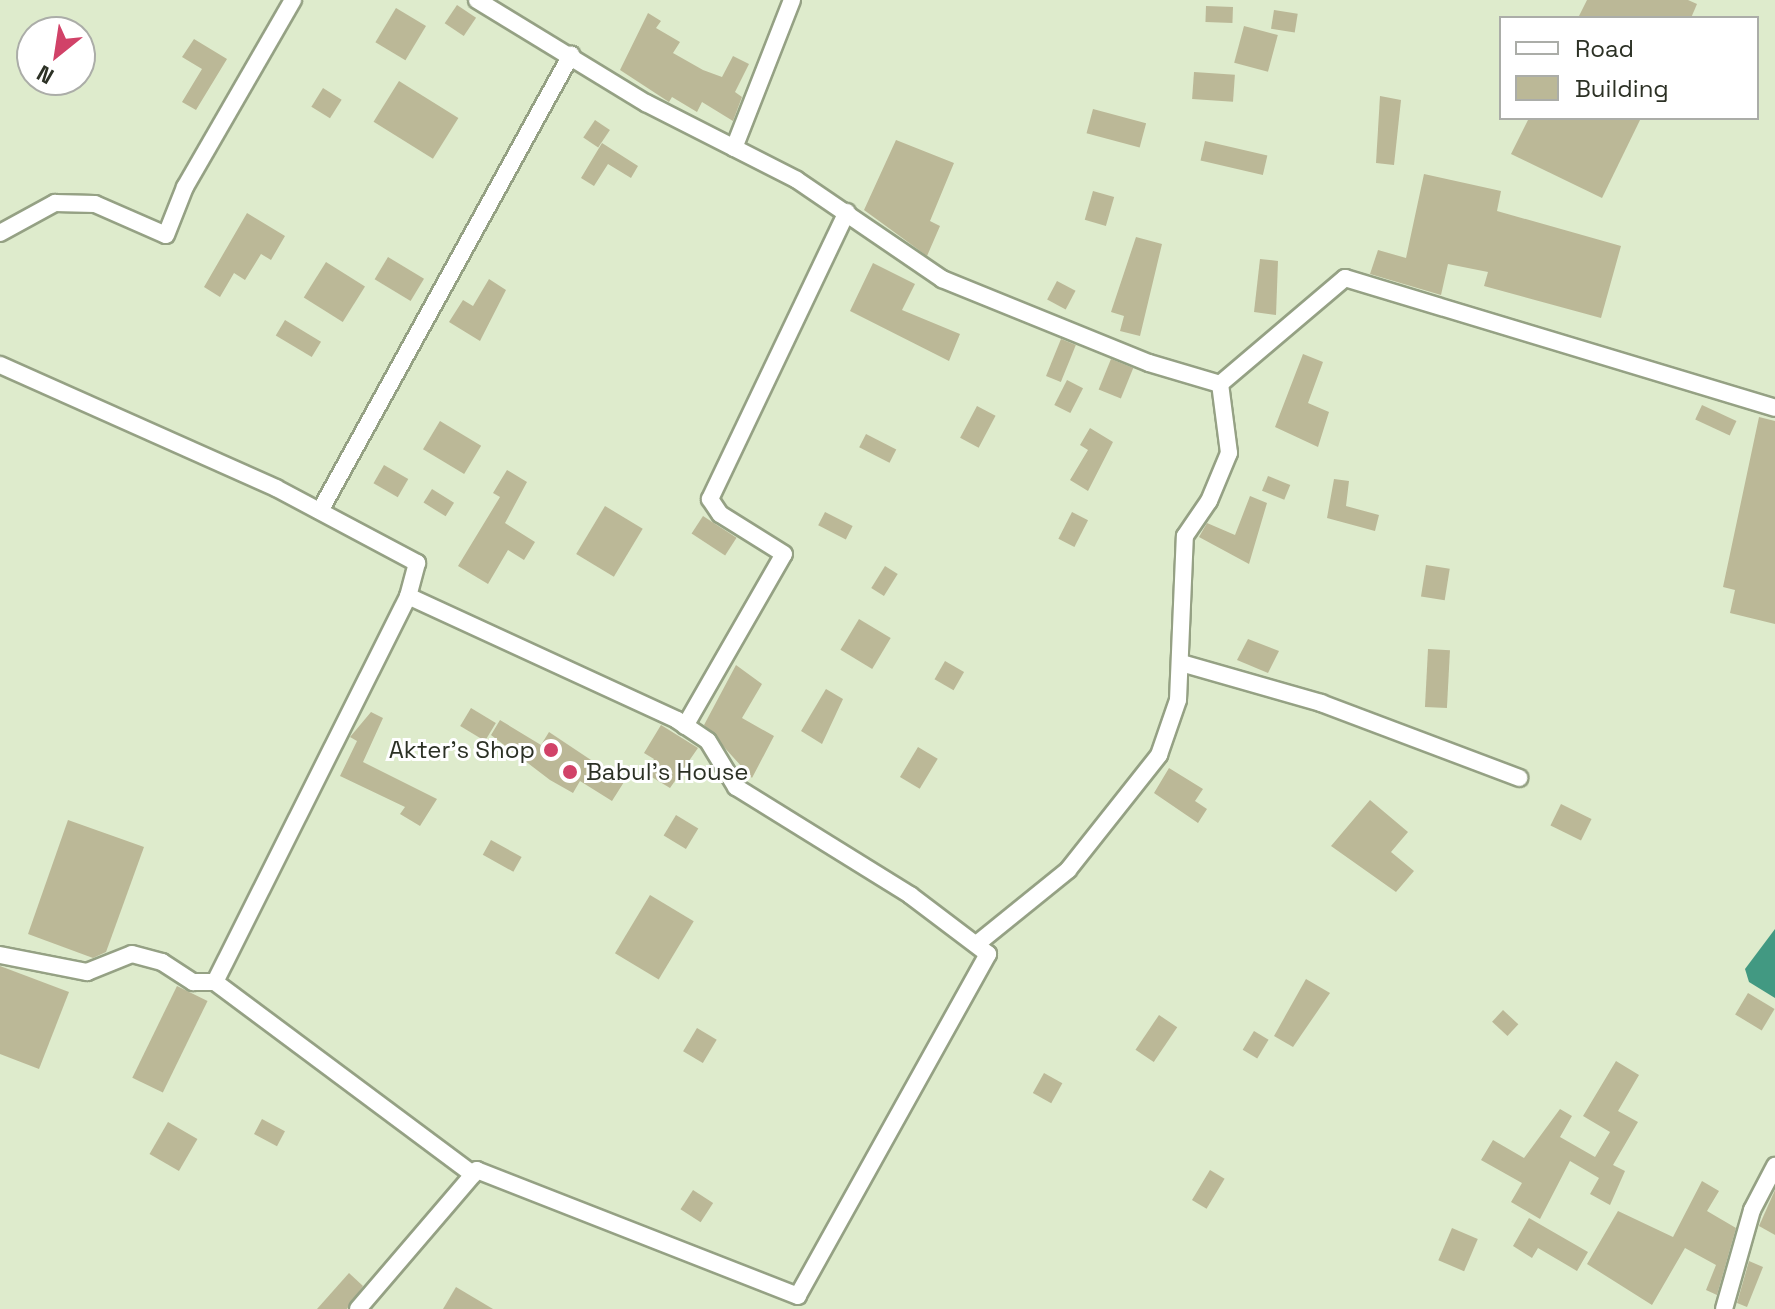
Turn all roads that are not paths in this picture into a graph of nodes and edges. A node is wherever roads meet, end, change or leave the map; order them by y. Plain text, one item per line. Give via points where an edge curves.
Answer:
1 (293, 0) edge
2 (477, 0) edge
3 (792, 0) edge
4 (571, 55) junction
5 (734, 148) junction
6 (847, 212) junction
7 (0, 233) edge
8 (0, 365) edge
9 (1220, 384) junction
10 (1775, 408) edge
11 (320, 511) junction
12 (408, 596) junction
13 (1181, 663) junction
14 (685, 726) junction
15 (1519, 778) dead end
16 (978, 943) junction
17 (0, 955) edge
18 (215, 982) junction
19 (1775, 1166) edge
20 (473, 1174) junction
21 (358, 1309) edge
22 (1724, 1309) edge

1 - 7 street via 185,187 166,235 95,204 55,203
2 - 4 street
3 - 5 street
4 - 5 street
4 - 11 street
5 - 6 street
6 - 9 street via 942,279
6 - 14 street via 710,499 720,514 784,554
8 - 11 street via 49,381
9 - 10 street via 1345,278
9 - 13 street via 1229,453 1185,536
11 - 12 street via 417,563
12 - 14 street
12 - 18 street
13 - 15 street via 1321,703
13 - 16 street via 1178,700 1159,755 1068,870
14 - 16 street via 708,741 736,787
16 - 20 street via 988,954 984,963 798,1296
17 - 18 street via 87,972 132,954 162,962 193,982
18 - 20 street
19 - 22 street via 1752,1210
20 - 21 street

